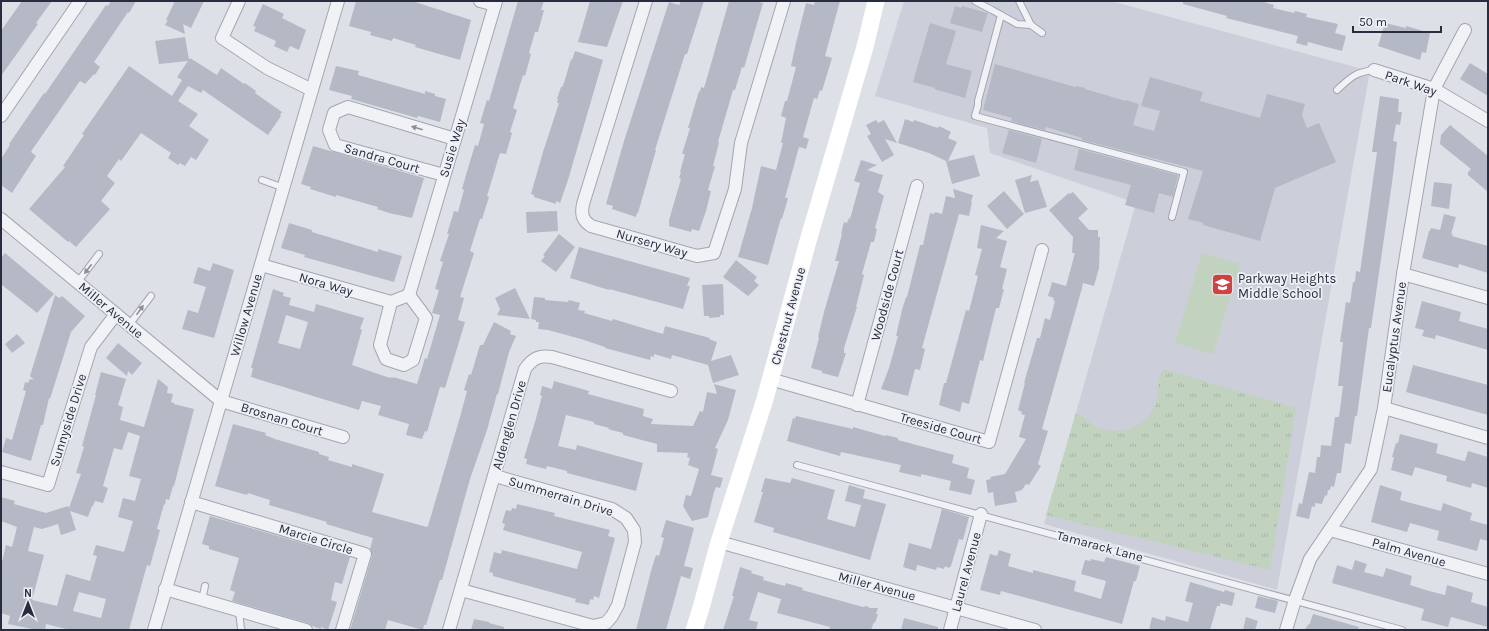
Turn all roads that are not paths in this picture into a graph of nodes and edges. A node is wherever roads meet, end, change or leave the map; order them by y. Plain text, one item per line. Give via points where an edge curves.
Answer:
1 (80, 1) edge
2 (239, 1) edge
3 (338, 1) edge
4 (480, 1) edge
5 (646, 1) edge
6 (784, 1) edge
7 (876, 1) edge
8 (975, 1) edge
9 (1019, 1) edge
10 (496, 3) edge
11 (1001, 15) junction
12 (1031, 25) junction
13 (1465, 30) dead end
14 (1042, 33) dead end
15 (1374, 70) joint
16 (1434, 88) junction
17 (312, 90) junction
18 (1337, 90) dead end
19 (1, 116) edge
20 (1488, 121) edge
21 (455, 139) junction
22 (444, 175) junction
23 (262, 180) dead end
24 (917, 186) dead end
25 (284, 188) junction
26 (1172, 217) dead end
27 (1, 219) edge
28 (1042, 250) dead end
29 (98, 254) dead end
30 (261, 265) junction
31 (1403, 274) junction
32 (77, 283) junction
33 (409, 295) junction
34 (150, 296) dead end
35 (1488, 298) edge
36 (391, 302) junction
37 (116, 314) junction
38 (129, 325) junction
39 (770, 379) junction
40 (671, 391) dead end
41 (221, 401) junction
42 (857, 405) junction
43 (1384, 408) junction
44 (343, 437) dead end
45 (1488, 438) edge
46 (797, 464) dead end
47 (1, 472) edge
48 (495, 476) junction
49 (191, 502) junction
50 (982, 514) junction
51 (1330, 530) junction
52 (719, 542) junction
53 (1488, 574) edge
54 (205, 586) dead end
55 (165, 589) junction
56 (461, 590) junction
57 (202, 600) junction
58 (1295, 600) junction
59 (956, 608) junction
60 (239, 611) junction
61 (154, 630) edge
62 (242, 630) edge
63 (306, 630) edge
64 (342, 630) edge
65 (449, 630) edge
66 (694, 630) edge
67 (950, 630) edge
68 (1035, 630) edge
69 (1286, 630) edge
70 (1402, 630) edge

1 - 19 street
2 - 17 street via 222,38 267,68
3 - 17 street, Willow Avenue
4 - 10 street
5 - 6 street, Nursery Way via 581,211 583,218 591,226 697,256 714,253 735,189 741,143
7 - 39 main road, Chestnut Avenue
8 - 11 lane
9 - 12 lane
10 - 21 street, Susie Way
11 - 12 lane via 1017,24
11 - 26 lane via 975,116 1184,172
12 - 14 lane
13 - 16 street, Eucalyptus Avenue
15 - 16 street, Park Way
15 - 18 lane via 1355,74
16 - 20 street, Park Way
16 - 31 street, Eucalyptus Avenue
17 - 25 street, Willow Avenue
21 - 22 street, Susie Way
21 -> 22 street, Sandra Court via 348,107 334,113 329,130 335,145
22 - 33 street, Susie Way
23 - 25 lane
24 - 42 street, Woodside Court
25 - 30 street, Willow Avenue
27 - 32 street, Miller Avenue
28 - 42 street, Treeside Court via 989,442
29 -> 32 lane
30 - 36 street, Nora Way
30 - 41 street, Willow Avenue
31 - 35 street
31 - 43 street, Eucalyptus Avenue
32 - 37 street, Miller Avenue
33 - 36 street
33 - 36 street via 426,318 413,360 404,365 386,359 380,345
38 -> 34 lane
37 - 38 street, Miller Avenue
37 - 47 street, Sunnyside Drive via 91,347 48,485
38 - 41 street, Miller Avenue
39 - 42 street, Treeside Court
39 - 52 main road, Chestnut Avenue
40 - 48 street, Aldenglen Drive via 544,356 537,358 525,369
41 - 44 street, Brosnan Court
41 - 49 street, Willow Avenue
43 - 45 street
43 - 51 street, Eucalyptus Avenue via 1371,469
46 - 50 lane, Tamarack Lane
48 - 56 street, Aldenglen Drive
48 - 56 street, Summerrain Drive via 612,509 626,518 634,530 635,542 618,605 606,623 593,626
49 - 55 street, Willow Avenue
49 - 64 street, Marcie Circle via 365,554
50 - 58 lane, Tamarack Lane
50 - 59 street, Laurel Avenue
51 - 53 street, Palm Avenue
51 - 58 street, Eucalyptus Avenue via 1310,559
52 - 59 street, Miller Avenue
52 - 66 main road, Chestnut Avenue
54 - 57 lane
55 - 57 street
55 - 61 street, Willow Avenue
56 - 65 street, Aldenglen Drive
57 - 60 street
58 - 69 street, Eucalyptus Avenue
58 - 70 lane, Tamarack Lane
59 - 67 street, Laurel Avenue
59 - 68 street, Miller Avenue
60 - 62 lane
60 - 63 street

